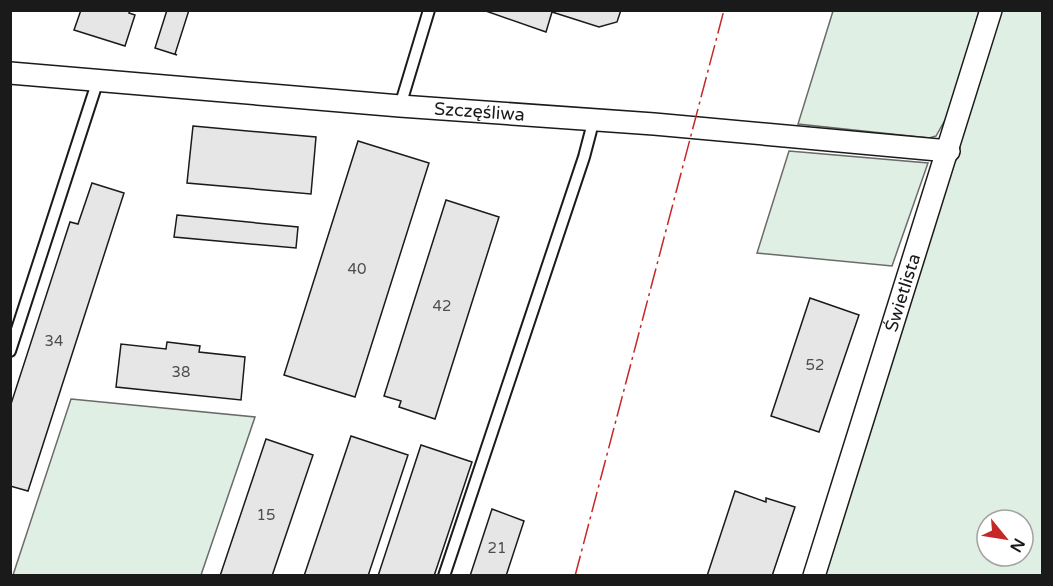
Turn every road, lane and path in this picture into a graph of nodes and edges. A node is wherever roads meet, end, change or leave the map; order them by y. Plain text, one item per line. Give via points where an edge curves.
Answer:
1 (429, 10) edge
2 (991, 10) edge
3 (10, 73) edge
4 (98, 80) junction
5 (399, 106) junction
6 (594, 119) junction
7 (949, 151) junction
8 (10, 351) edge
9 (444, 576) edge
10 (814, 576) edge

1 - 5 lane
2 - 7 street, Świetlista
3 - 4 street, Szczęśliwa
4 - 5 street, Szczęśliwa
4 - 8 lane
5 - 6 street, Szczęśliwa
6 - 7 street, Szczęśliwa
6 - 9 lane
7 - 10 street, Świetlista

